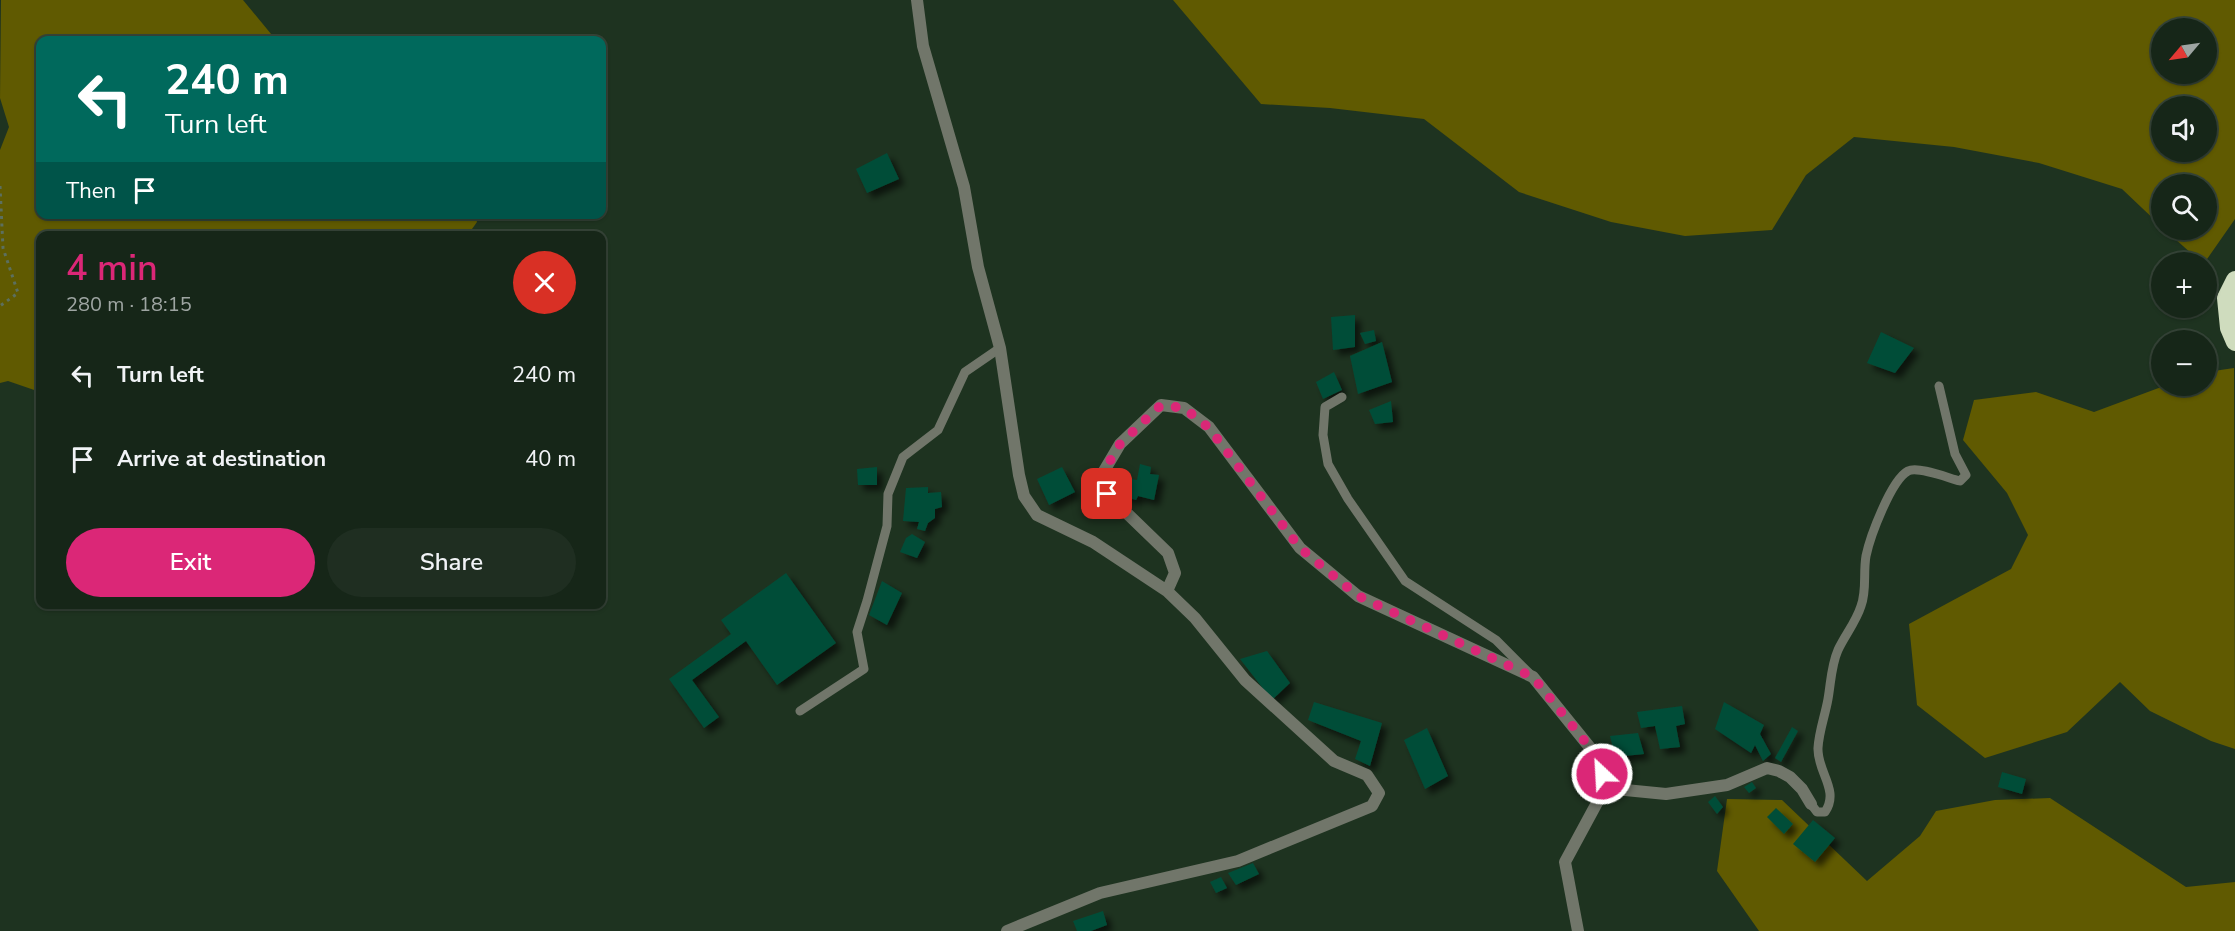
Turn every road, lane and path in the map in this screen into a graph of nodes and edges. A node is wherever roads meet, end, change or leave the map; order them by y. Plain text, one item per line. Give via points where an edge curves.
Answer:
1 (917, 0) edge
2 (0, 186) edge
3 (2235, 280) edge
4 (0, 306) edge
5 (2235, 342) edge
6 (1000, 348) junction
7 (1939, 386) dead end
8 (1342, 397) dead end
9 (1167, 591) junction
10 (1533, 677) junction
11 (800, 711) dead end
12 (1605, 788) junction
13 (1811, 804) joint
14 (1007, 931) edge
15 (1578, 931) edge

1 - 6 street via 923,46 964,187 978,267
2 - 4 path via 3,248 18,293
3 - 5 highway via 2226,298 2229,328
6 - 9 street via 1019,475 1024,496 1037,515 1093,542
6 - 11 lane via 965,372 938,430 903,457 891,485 886,526 857,632 864,669
7 - 13 lane via 1955,454 1966,476 1960,482 1916,469 1907,471 1889,494 1866,557 1862,603 1831,671 1818,752 1830,790 1830,804 1825,812 1817,812
8 - 10 lane via 1325,407 1323,435 1328,464 1348,499 1405,581 1496,640
9 - 10 street via 1174,573 1168,552 1107,494 1104,471 1120,444 1161,405 1184,408 1209,428 1300,548 1358,596
9 - 14 street via 1195,618 1245,680 1334,761 1367,775 1378,793 1372,806 1238,861 1100,893
10 - 12 street via 1600,760
12 - 13 street via 1666,794 1727,785 1767,768 1790,777
12 - 15 street via 1564,862

